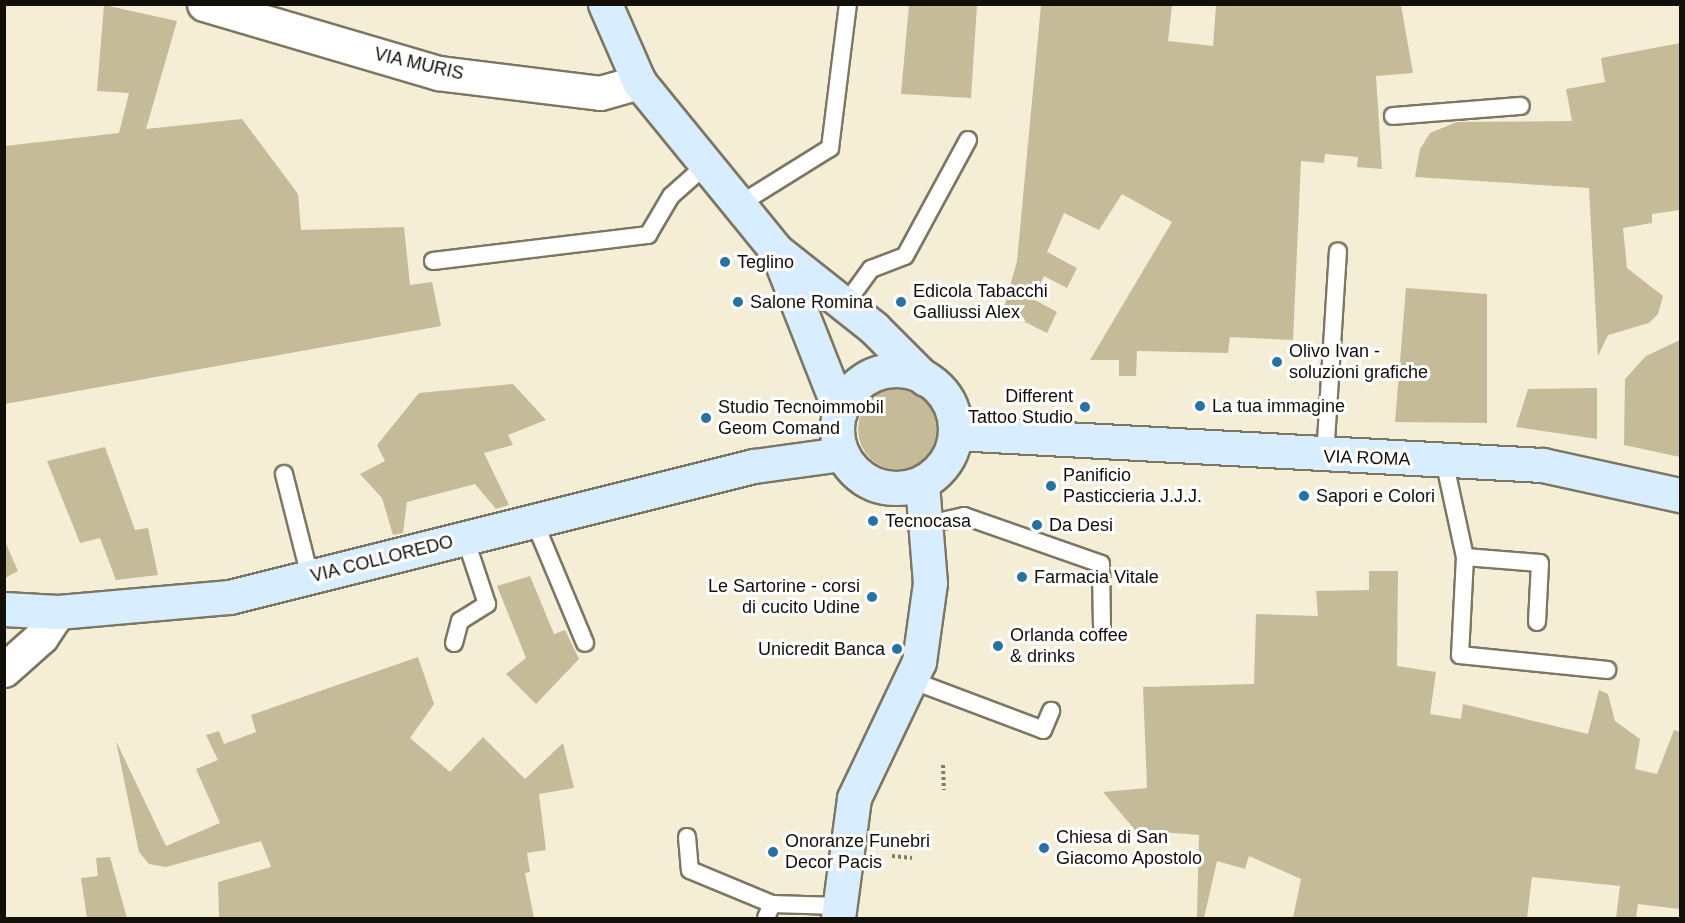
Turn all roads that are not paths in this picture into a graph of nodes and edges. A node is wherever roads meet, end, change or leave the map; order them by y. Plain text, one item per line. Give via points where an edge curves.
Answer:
1 (204, 4) edge
2 (605, 4) edge
3 (848, 4) edge
4 (639, 82) junction
5 (1521, 106) dead end
6 (1393, 116) dead end
7 (968, 140) dead end
8 (708, 163) junction
9 (740, 204) junction
10 (777, 251) junction
11 (1338, 251) dead end
12 (433, 261) dead end
13 (844, 306) junction
14 (925, 379) junction
15 (840, 411) junction
16 (955, 433) junction
17 (842, 454) junction
18 (1325, 457) junction
19 (1444, 460) junction
20 (284, 474) dead end
21 (922, 483) junction
22 (1680, 495) edge
23 (534, 521) junction
24 (924, 525) junction
25 (465, 538) junction
26 (1465, 557) junction
27 (310, 577) junction
28 (4, 609) edge
29 (58, 612) junction
30 (1537, 622) dead end
31 (1102, 625) dead end
32 (454, 643) dead end
33 (585, 643) dead end
34 (4, 670) edge
35 (1607, 670) dead end
36 (911, 680) junction
37 (1051, 711) dead end
38 (687, 837) dead end
39 (769, 911) edge
40 (838, 914) edge

1 - 4 street, VIA MURIS via 438,73 600,93
2 - 4 main road
3 - 9 lane via 830,148
4 - 8 main road
5 - 6 lane
7 - 13 lane via 905,256 872,269
8 - 9 main road
8 - 12 lane via 670,196 648,235
9 - 10 main road
10 - 13 main road
10 - 15 main road
11 - 18 lane
13 - 14 main road
14 - 15 main road via 899,371 874,374 847,395
14 - 16 main road via 948,402
15 - 17 main road
16 - 18 main road, VIA ROMA
16 - 21 main road via 945,463
17 - 21 main road via 869,483 889,488
17 - 23 main road, VIA COLLOREDO via 754,466
18 - 19 main road, VIA ROMA
19 - 22 main road, VIA ROMA via 1542,465
19 - 26 lane
20 - 27 lane
21 - 24 main road
23 - 25 main road, VIA COLLOREDO
23 - 33 lane
24 - 31 lane via 964,516 1101,564
24 - 36 main road via 929,603
25 - 27 main road, VIA COLLOREDO
25 - 32 lane via 487,604 460,621
26 - 30 lane via 1540,563
26 - 35 lane via 1460,655
27 - 29 main road, VIA COLLOREDO via 230,597
28 - 29 main road, VIA COLLOREDO
29 - 34 street via 41,637
36 - 37 lane via 1043,730
36 - 40 main road via 854,798
38 - 39 lane via 690,870
39 - 40 lane

